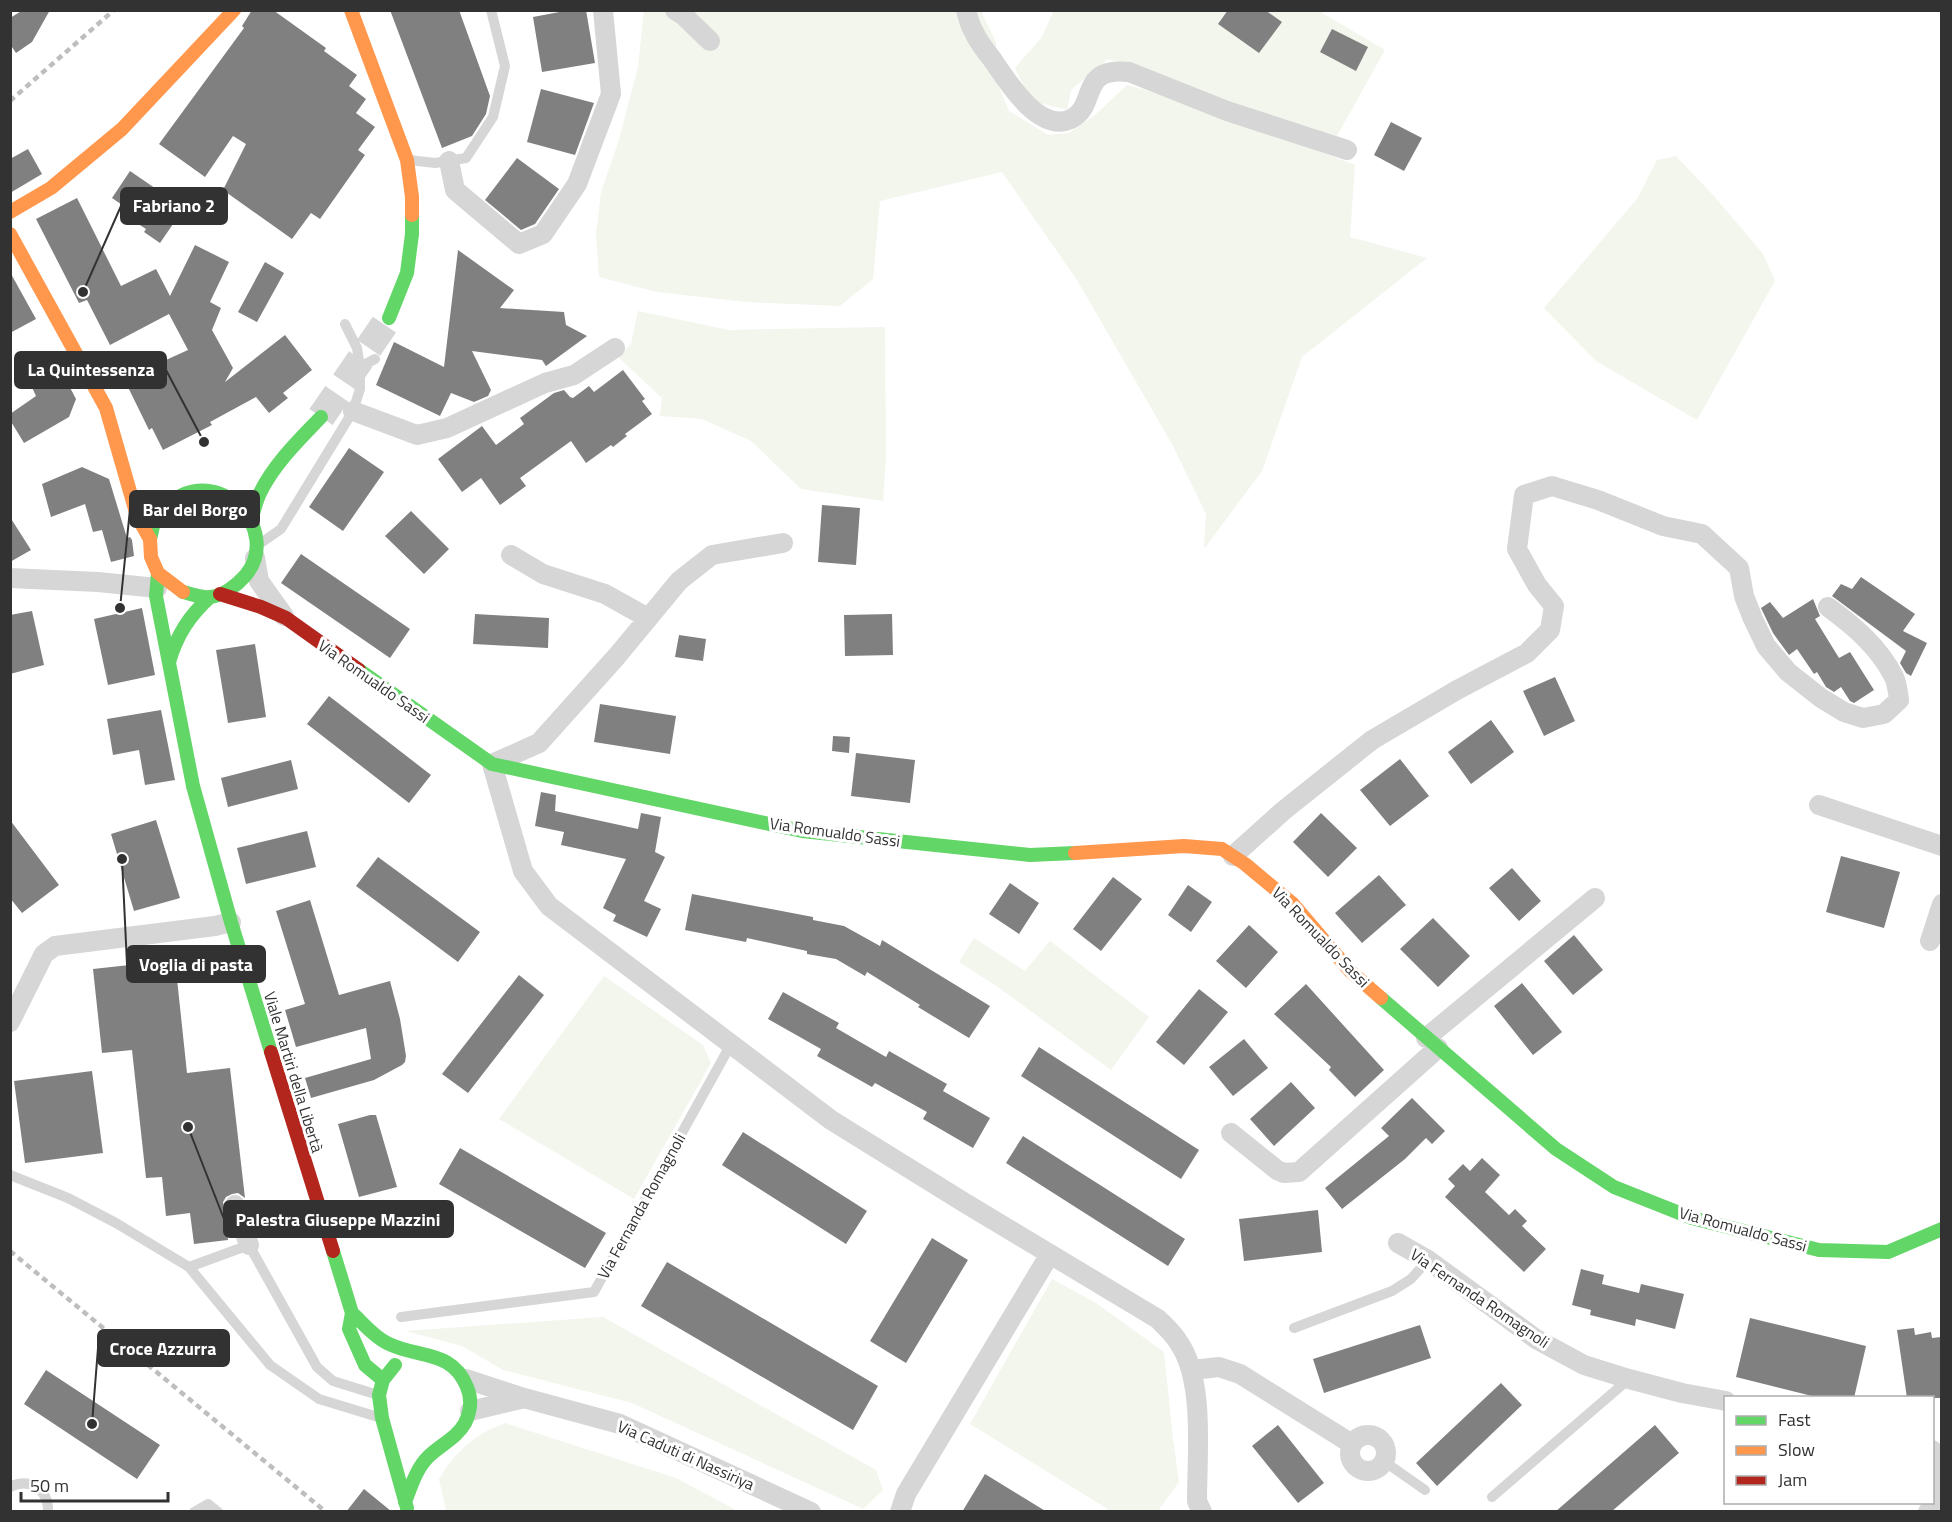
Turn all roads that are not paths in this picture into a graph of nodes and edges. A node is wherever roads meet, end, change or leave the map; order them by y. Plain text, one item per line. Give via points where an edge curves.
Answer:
1 (234, 10) edge
2 (351, 10) edge
3 (490, 10) edge
4 (603, 10) edge
5 (675, 10) edge
6 (966, 10) edge
7 (710, 41) dead end
8 (1347, 150) dead end
9 (407, 160) junction
10 (449, 161) junction
11 (10, 212) edge
12 (10, 234) edge
13 (389, 318) tunnel mouth
14 (345, 324) dead end
15 (615, 348) dead end
16 (375, 359) dead end
17 (360, 367) junction
18 (352, 411) junction
19 (321, 417) tunnel mouth
20 (125, 472) junction
21 (144, 484) dead end
22 (163, 493) dead end
23 (177, 497) junction
24 (251, 520) junction
25 (150, 540) junction
26 (783, 543) dead end
27 (256, 552) junction
28 (511, 555) dead end
29 (10, 578) edge
30 (158, 580) junction
31 (215, 595) junction
32 (1828, 607) dead end
33 (286, 618) junction
34 (648, 618) junction
35 (169, 663) junction
36 (492, 764) junction
37 (1819, 805) dead end
38 (1941, 846) edge
39 (1233, 856) junction
40 (1595, 898) dead end
41 (1941, 904) edge
42 (231, 922) junction
43 (1930, 940) dead end
44 (10, 1022) edge
45 (1432, 1043) junction
46 (731, 1044) junction
47 (1231, 1133) dead end
48 (10, 1175) edge
49 (235, 1205) dead end
50 (1941, 1229) edge
51 (1398, 1243) dead end
52 (249, 1245) junction
53 (1050, 1254) junction
54 (1428, 1260) junction
55 (189, 1267) junction
56 (352, 1313) junction
57 (401, 1317) dead end
58 (1294, 1328) dead end
59 (418, 1354) junction
60 (1192, 1370) junction
61 (466, 1379) junction
62 (1629, 1379) junction
63 (383, 1380) junction
64 (379, 1395) junction
65 (524, 1398) junction
66 (1724, 1401) edge
67 (470, 1411) junction
68 (383, 1422) junction
69 (450, 1439) junction
70 (401, 1440) dead end
71 (417, 1446) dead end
72 (1934, 1452) edge
73 (1384, 1462) joint
74 (1941, 1472) edge
75 (1941, 1482) edge
76 (10, 1487) edge
77 (1425, 1490) dead end
78 (1492, 1497) dead end
79 (1934, 1503) edge
80 (406, 1507) edge
81 (48, 1512) edge
82 (194, 1512) edge
83 (218, 1512) edge
84 (811, 1512) edge
85 (900, 1512) edge
86 (1202, 1512) edge

1 - 11 main road via 122,129 51,188
2 - 9 main road
3 - 10 lane via 505,66 494,117 466,158
4 - 10 street via 611,94 577,184 543,234 519,244 455,190
5 - 7 street
6 - 8 street via 973,32 1022,101 1054,122 1063,122 1080,112 1092,85 1108,73 1119,71
9 - 10 lane
9 - 13 main road via 412,234 407,273
12 - 20 main road, Viale Martiri della Libertà via 106,408
14 - 17 lane via 357,348
15 - 18 street via 574,375 545,383 447,428 417,435
16 - 17 lane
17 - 18 lane via 360,389
18 - 27 lane via 281,529
19 - 24 main road via 269,479 259,494
20 - 21 main road
20 - 25 main road, Viale Martiri della Libertà via 137,516
22 - 23 main road
23 - 24 main road via 196,490 216,492 237,502
23 - 25 main road via 158,515
24 - 27 main road
25 - 30 main road, Viale Martiri della Libertà
26 - 34 street via 712,555 679,581
27 - 31 main road, Viale Martiri della Libertà via 250,570 239,583
27 - 33 street, Via Romualdo Sassi via 259,581
28 - 34 street via 543,574 605,594
29 - 30 street
30 - 31 main road via 181,592
30 - 35 main road, Viale Martiri della Libertà via 156,597
31 - 33 main road, Via Romualdo Sassi
31 - 35 main road, Viale Martiri della Libertà via 191,615 176,638
32 - 39 street via 1857,628 1895,678 1899,700 1884,714 1863,718 1844,711 1788,672 1766,646 1753,619 1739,568 1702,534 1663,526 1552,486 1524,495 1517,549 1554,606 1550,630 1527,653 1372,740
33 - 36 main road, Via Romualdo Sassi
34 - 36 street via 539,743
35 - 42 main road, Viale Martiri della Libertà via 193,786
36 - 39 main road, Via Romualdo Sassi via 802,831 1030,855 1184,846 1222,849
36 - 46 street via 523,871 549,906
37 - 38 street
39 - 45 main road, Via Romualdo Sassi via 1293,904 1350,971
40 - 45 street
41 - 43 street
42 - 44 street via 56,946 44,954
42 - 56 main road, Viale Martiri della Libertà
45 - 47 street via 1299,1172 1277,1170
45 - 50 main road, Via Romualdo Sassi via 1556,1149 1614,1186 1692,1218 1819,1250 1888,1252
46 - 53 street via 831,1120
46 - 57 lane, Via Fernanda Romagnoli via 594,1292
48 - 55 lane via 68,1198
49 - 52 street
51 - 54 street, Via Fernanda Romagnoli
52 - 55 lane
52 - 64 lane via 317,1367 333,1380
53 - 60 street via 1158,1319 1179,1342
53 - 85 street via 906,1494
54 - 58 lane via 1411,1279 1392,1291
54 - 62 street, Via Fernanda Romagnoli via 1536,1339 1584,1365
55 - 68 lane via 270,1365 319,1399
56 - 59 main road via 388,1343
56 - 63 main road, Viale Martiri della Libertà via 350,1329 365,1365
59 - 61 main road via 446,1359
59 - 63 main road via 404,1359
60 - 73 street via 1220,1367 1240,1374 1352,1444 1350,1458 1359,1469 1374,1471
60 - 86 street via 1197,1397 1197,1501
61 - 65 street, Via Caduti di Nassiriya
61 - 67 main road
62 - 66 street, Via Fernanda Romagnoli
62 - 78 lane
63 - 64 main road
64 - 68 main road
65 - 67 street, Via Caduti di Nassiriya
65 - 84 street, Via Caduti di Nassiriya via 620,1424
67 - 69 main road
68 - 70 main road
68 - 80 main road
69 - 71 main road
69 - 80 main road via 426,1458
72 - 74 street via 1939,1457
73 - 77 lane
75 - 79 street
76 - 81 lane via 20,1483 36,1486 47,1497
82 - 83 lane via 208,1504

